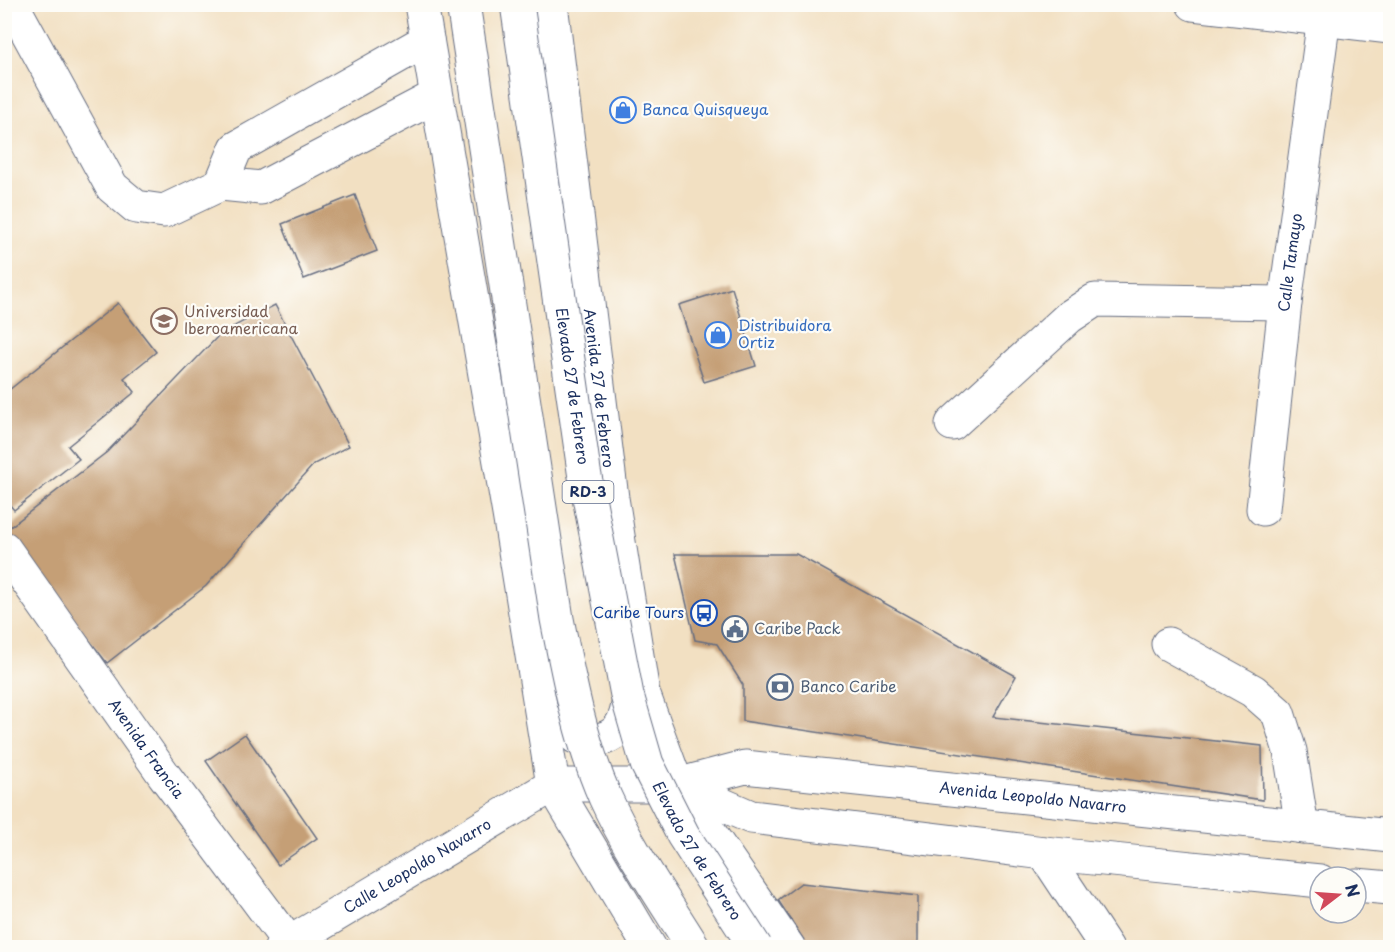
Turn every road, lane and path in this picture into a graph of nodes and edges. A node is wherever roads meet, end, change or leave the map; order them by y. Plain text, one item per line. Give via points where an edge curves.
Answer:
1 (12, 4) edge
2 (421, 4) edge
3 (463, 4) edge
4 (517, 4) edge
5 (551, 4) edge
6 (1193, 4) edge
7 (1324, 18) junction
8 (1390, 27) edge
9 (427, 40) junction
10 (436, 96) junction
11 (221, 184) junction
12 (1285, 303) junction
13 (952, 424) dead end
14 (612, 498) junction
15 (1263, 509) dead end
16 (509, 514) junction
17 (4, 548) edge
18 (1168, 644) dead end
19 (553, 785) junction
20 (677, 785) junction
21 (1302, 827) junction
22 (1390, 836) edge
23 (1044, 853) junction
24 (1308, 880) edge
25 (1368, 886) edge
26 (1390, 888) edge
27 (288, 946) edge
28 (650, 948) edge
29 (694, 948) edge
30 (756, 948) edge
31 (789, 948) edge
32 (1107, 948) edge

1 - 11 main road via 112,187 136,207 164,211
2 - 9 main road
3 - 29 main road, bridge via 557,619 575,704 605,797
4 - 30 main road, Elevado 27 de Febrero / RD-3, bridge via 584,471 627,695 647,765 683,835
5 - 14 main road, Avenida 27 de Febrero / RD-3
6 - 7 main road
7 - 8 main road
7 - 12 main road, Calle Tamayo
9 - 10 main road
9 - 11 main road via 236,148
10 - 11 main road via 261,188
10 - 16 main road
12 - 13 main road via 1095,300 1070,317
12 - 15 main road, Calle Tamayo
14 - 16 main road via 606,536 629,692 621,725 609,737 596,741 580,740 568,732 556,710 525,547
14 - 20 main road, Avenida 27 de Febrero / RD-3 via 643,693
16 - 19 main road
17 - 27 main road, Avenida Francia
18 - 21 main road via 1254,691 1278,713 1290,751
19 - 20 main road, Avenida Leopoldo Navarro
19 - 27 main road, Calle Leopoldo Navarro
19 - 28 main road
20 - 21 main road, Avenida Leopoldo Navarro via 745,767
20 - 23 main road, Avenida Leopoldo Navarro via 751,817
20 - 31 main road, Avenida 27 de Febrero / RD-3
21 - 22 main road, Avenida Leopoldo Navarro
23 - 24 main road, Avenida Leopoldo Navarro
23 - 32 main road
25 - 26 main road

